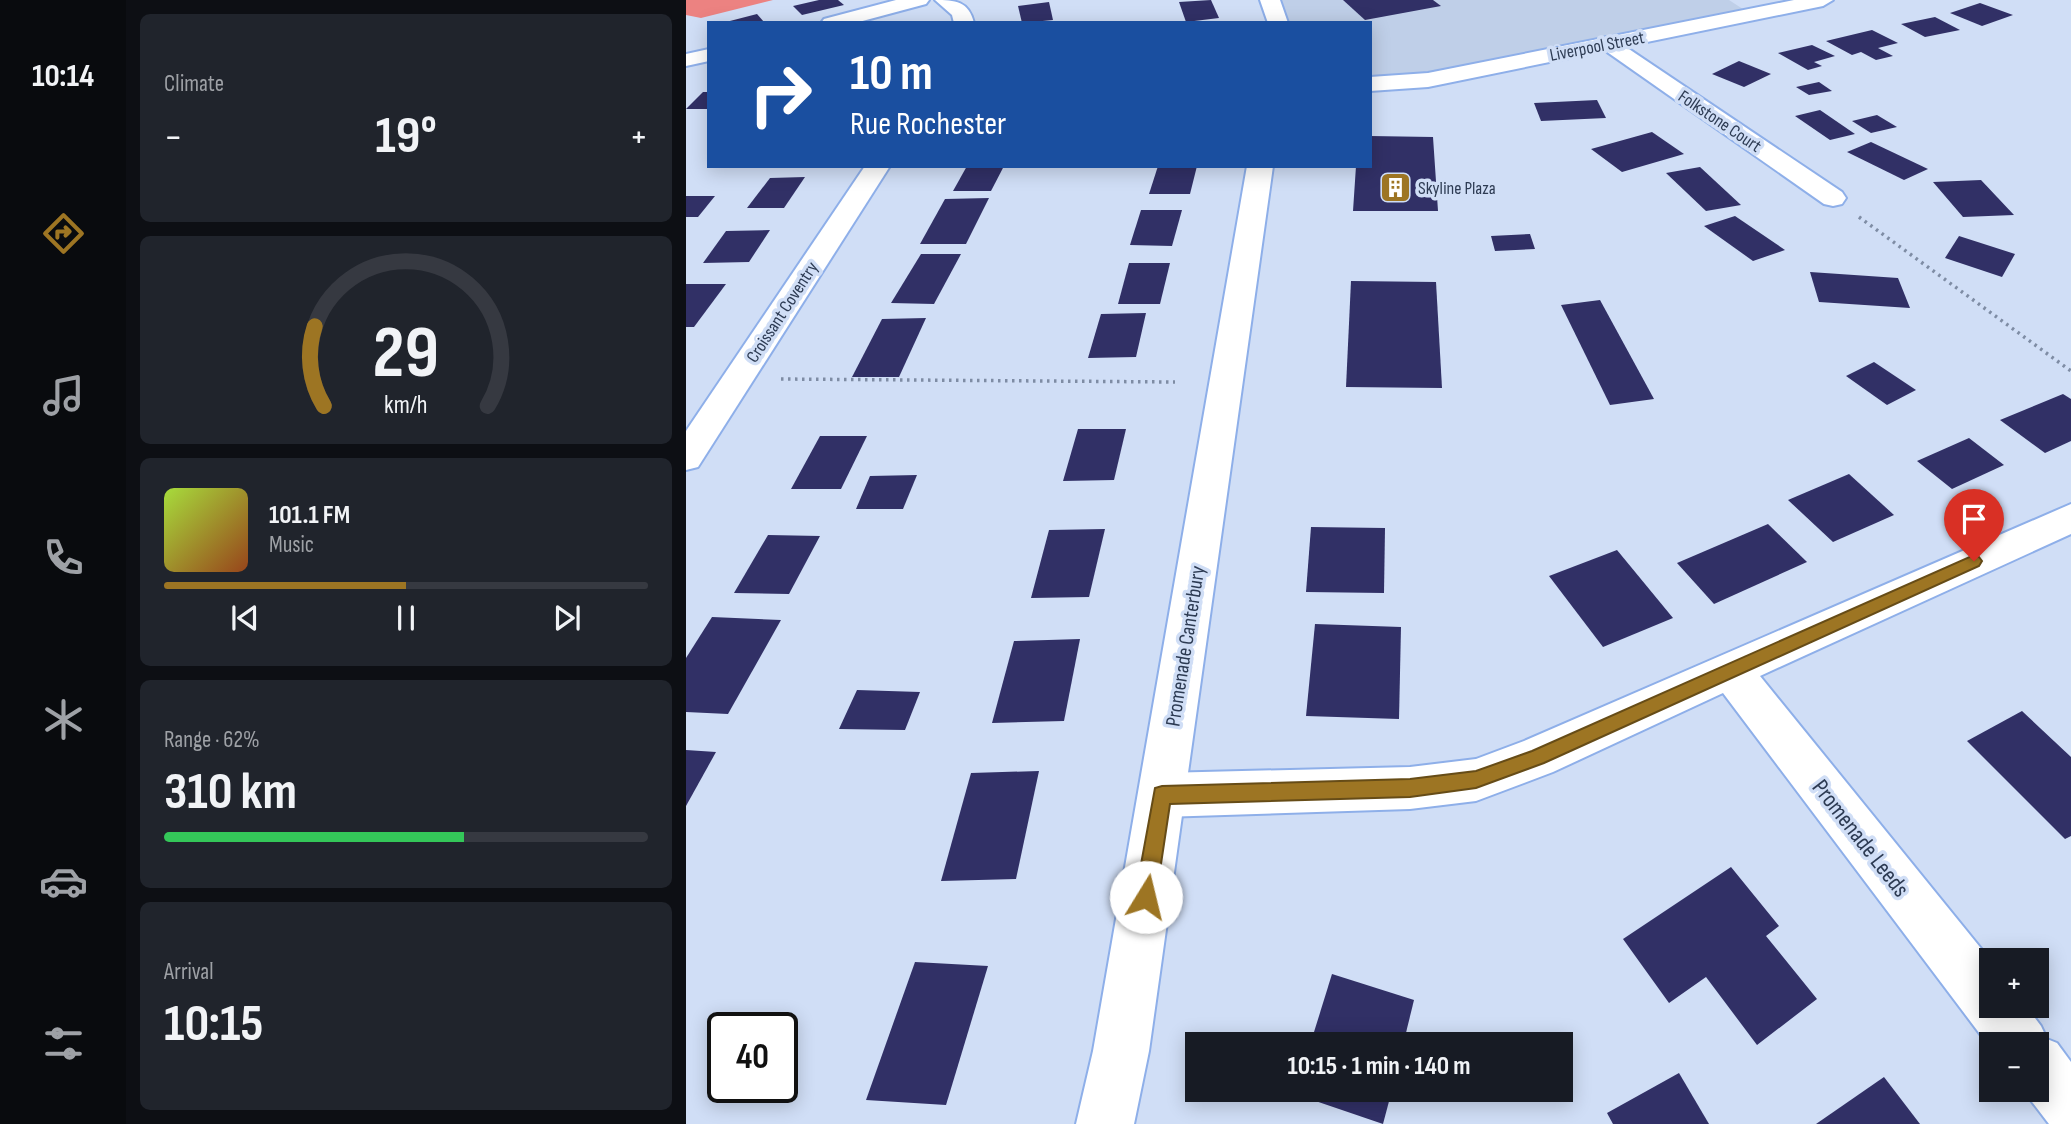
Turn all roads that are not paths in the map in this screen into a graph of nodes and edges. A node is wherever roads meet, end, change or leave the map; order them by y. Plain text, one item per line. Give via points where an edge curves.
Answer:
1 (919, 0) edge
2 (945, 0) edge
3 (1270, 0) edge
4 (1823, 0) edge
5 (839, 21) edge
6 (964, 21) edge
7 (1277, 21) edge
8 (1607, 43) junction
9 (707, 56) edge
10 (686, 61) edge
11 (1372, 85) edge
12 (877, 168) edge
13 (1260, 168) edge
14 (1833, 198) road end
15 (686, 458) edge
16 (2071, 518) edge
17 (1731, 671) junction
18 (1162, 795) junction
19 (1979, 989) edge
20 (2001, 1018) edge
21 (2012, 1032) edge
22 (2049, 1079) edge
23 (2071, 1107) edge
24 (1104, 1124) edge

1 - 5 street
2 - 6 street via 962,13
3 - 7 street
4 - 8 street, Liverpool Street
8 - 11 street, Liverpool Street via 1428,80
8 - 14 street, Folkstone Court
9 - 10 street
12 - 15 street, Croissant Coventry
13 - 18 street, Promenade Canterbury
16 - 17 street
17 - 18 street via 1476,780 1410,788
17 - 19 street, Promenade Leeds
18 - 24 street, Promenade Canterbury via 1121,1051
20 - 21 street, Promenade Leeds
22 - 23 street

